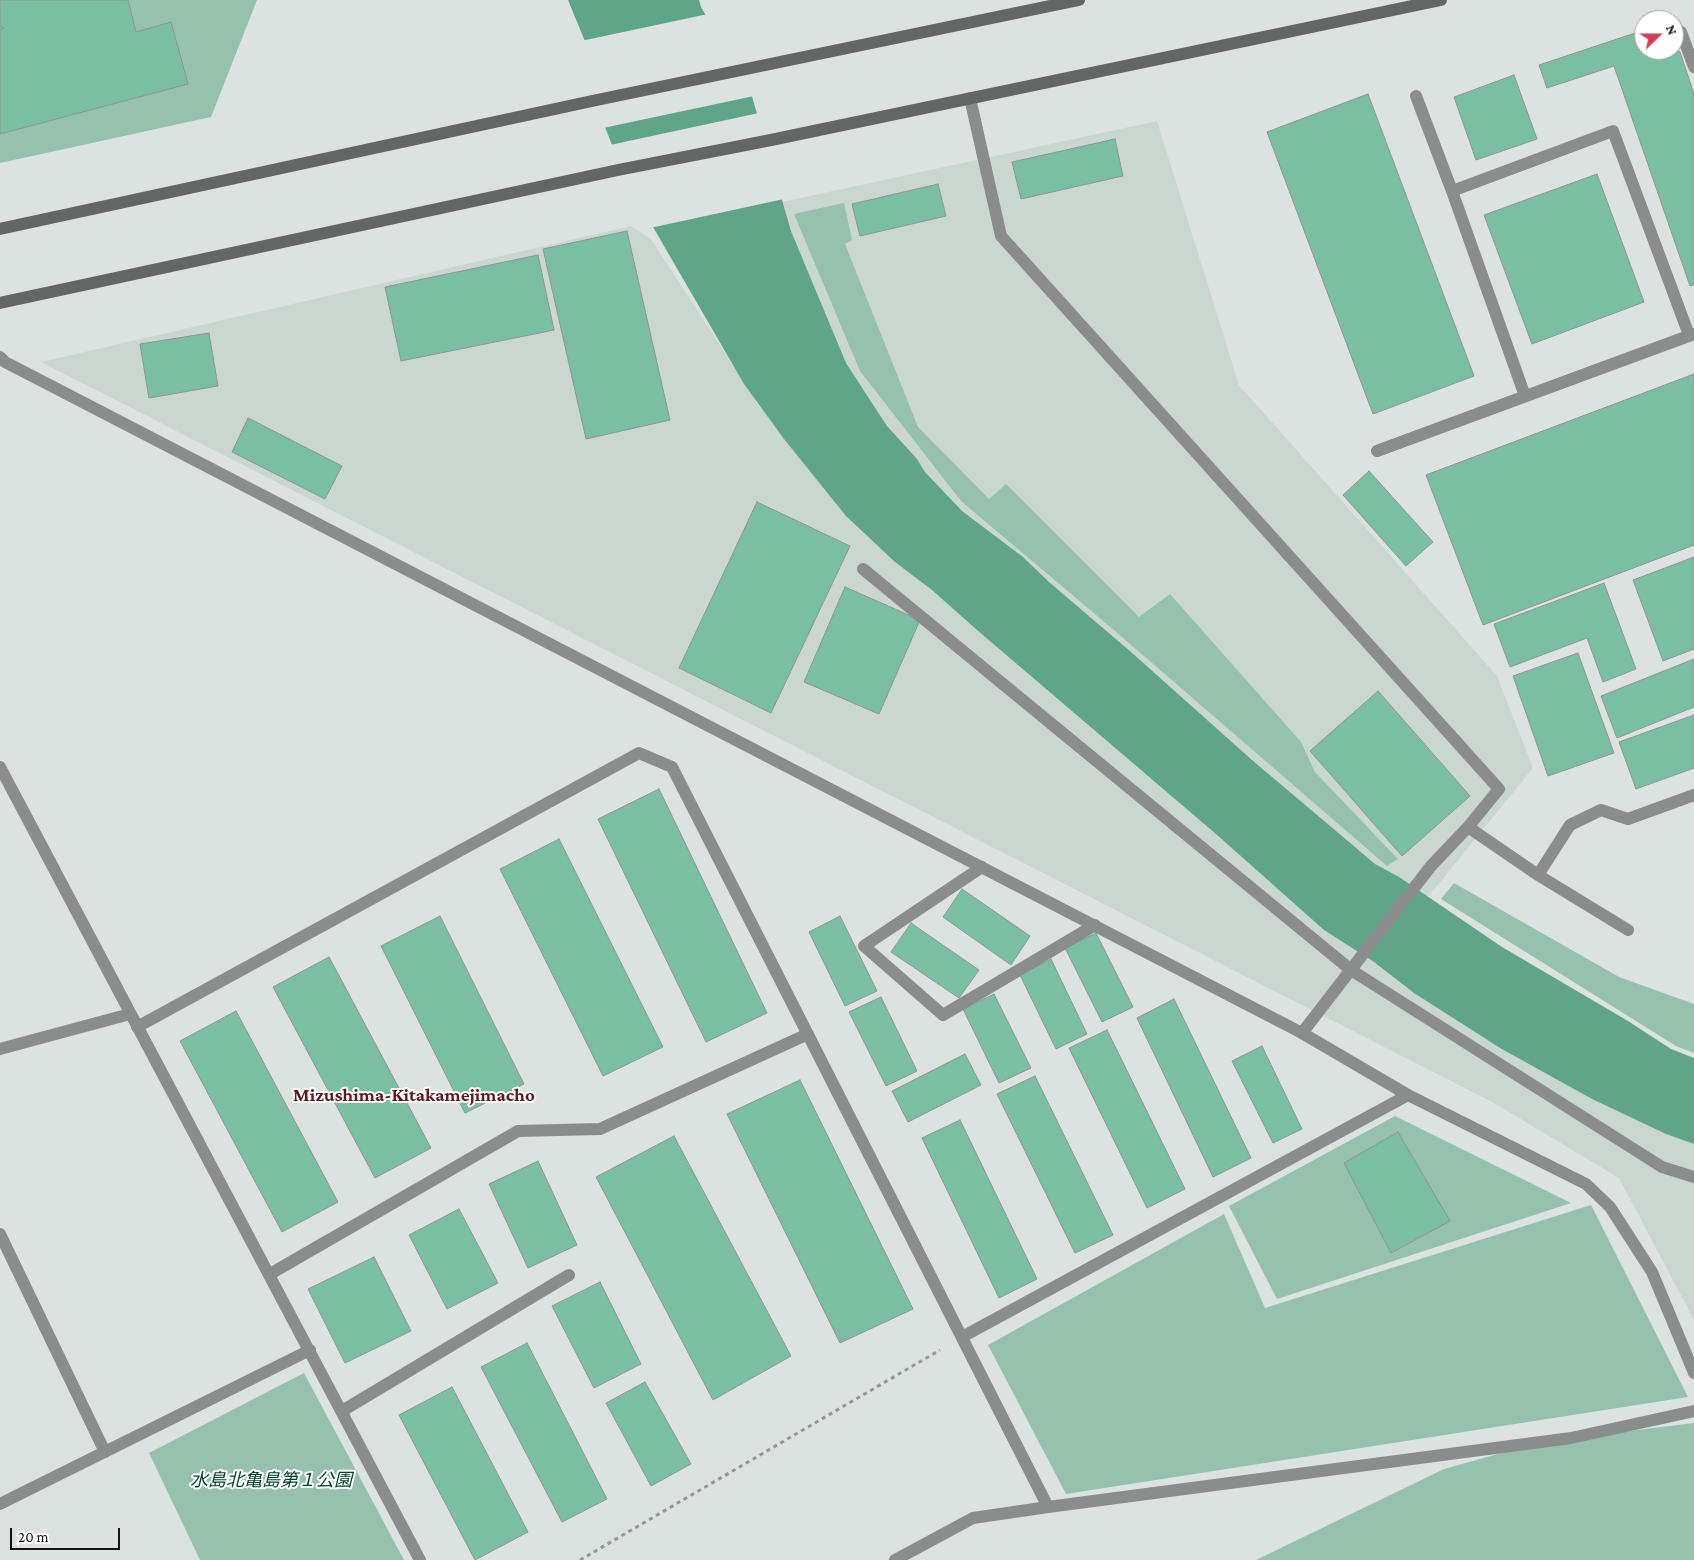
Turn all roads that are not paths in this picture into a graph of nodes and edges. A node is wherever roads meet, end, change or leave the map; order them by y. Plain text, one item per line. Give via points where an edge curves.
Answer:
1 (1079, 0) edge
2 (1441, 0) edge
3 (1684, 40) edge
4 (1694, 67) edge
5 (1416, 96) dead end
6 (970, 98) junction
7 (1452, 191) junction
8 (0, 229) edge
9 (0, 303) edge
10 (1692, 335) edge
11 (0, 357) edge
12 (1525, 396) junction
13 (1377, 451) dead end
14 (863, 569) dead end
15 (0, 767) edge
16 (1694, 795) edge
17 (1468, 827) junction
18 (982, 867) junction
19 (1538, 875) junction
20 (1095, 925) junction
21 (1628, 930) dead end
22 (1354, 966) junction
23 (130, 1014) junction
24 (137, 1027) junction
25 (1302, 1033) junction
26 (808, 1034) junction
27 (0, 1049) edge
28 (1408, 1095) junction
29 (1694, 1177) edge
30 (0, 1234) edge
31 (270, 1274) junction
32 (569, 1275) dead end
33 (962, 1337) junction
34 (310, 1350) junction
35 (1694, 1373) edge
36 (342, 1411) junction
37 (1694, 1411) edge
38 (105, 1452) junction
39 (0, 1504) edge
40 (1048, 1507) junction
41 (420, 1560) edge
42 (895, 1560) edge

1 - 8 street
2 - 6 street
3 - 4 street
5 - 7 street
6 - 9 street
6 - 17 street via 1001,236 1499,789
7 - 10 street via 1613,131
7 - 12 street
10 - 12 street
11 - 18 street
12 - 13 street
14 - 22 street
15 - 23 street
16 - 19 street via 1628,819 1601,810 1570,825
17 - 19 street
17 - 22 street via 1431,866
18 - 20 street
18 - 20 street via 864,946 943,1015
19 - 21 street
20 - 25 street
22 - 25 street
22 - 29 street via 1662,1167
23 - 24 street
23 - 27 street
24 - 26 street via 639,753 672,767
24 - 31 street
25 - 28 street
26 - 31 street via 600,1129 518,1131
26 - 33 street
28 - 33 street
28 - 35 street via 1586,1184 1610,1207 1652,1272
30 - 38 street
31 - 34 street
32 - 36 street
33 - 40 street
34 - 36 street
34 - 38 street
36 - 41 street
37 - 40 street via 1571,1438
38 - 39 street
40 - 42 street via 973,1518

